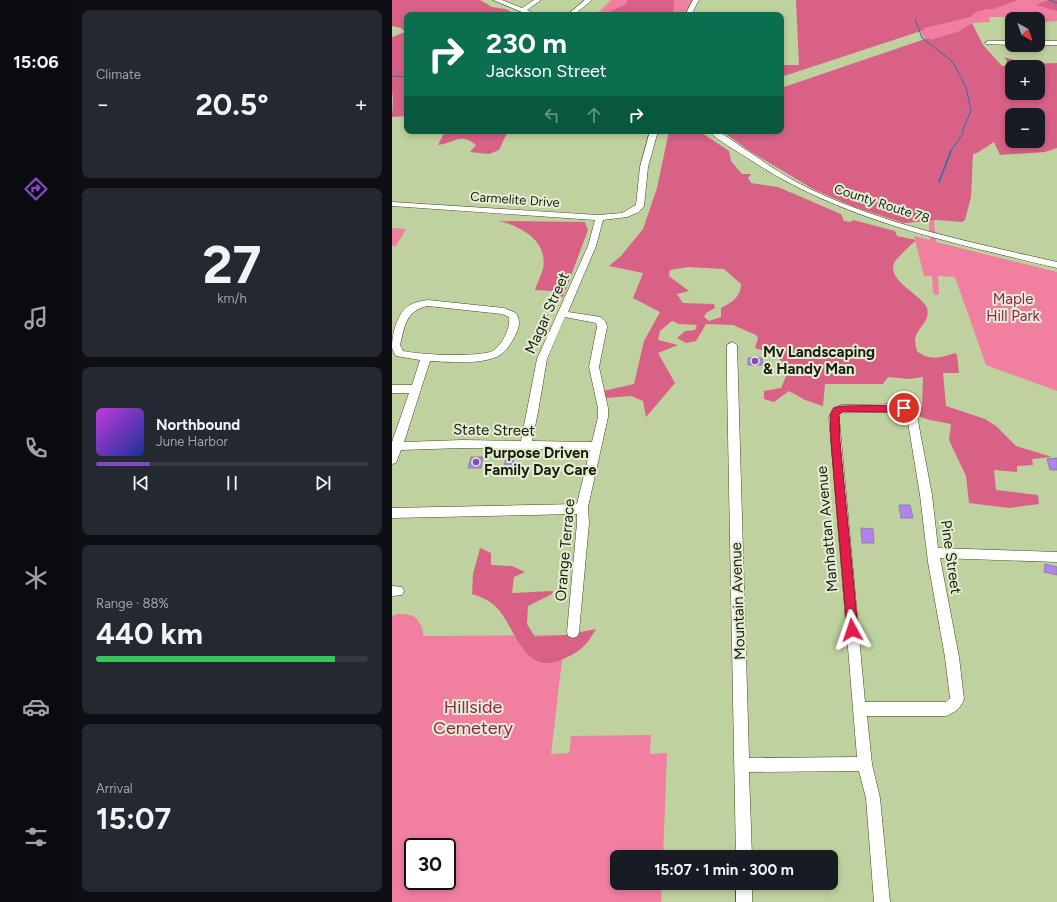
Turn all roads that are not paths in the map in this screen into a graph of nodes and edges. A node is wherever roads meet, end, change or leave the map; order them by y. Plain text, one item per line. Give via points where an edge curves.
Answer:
1 (496, 0) edge
2 (538, 0) edge
3 (588, 0) edge
4 (696, 0) edge
5 (523, 10) junction
6 (528, 12) edge
7 (574, 12) edge
8 (690, 12) edge
9 (988, 43) dead end
10 (1005, 43) edge
11 (1045, 43) edge
12 (1057, 43) edge
13 (653, 134) edge
14 (718, 134) edge
15 (392, 204) edge
16 (600, 218) junction
17 (1057, 265) edge
18 (563, 314) junction
19 (732, 345) dead end
20 (426, 357) junction
21 (392, 389) edge
22 (415, 389) junction
23 (910, 412) joint
24 (395, 446) edge
25 (525, 446) junction
26 (596, 446) junction
27 (392, 460) edge
28 (582, 509) junction
29 (392, 513) edge
30 (933, 553) junction
31 (1057, 557) edge
32 (574, 632) dead end
33 (859, 709) junction
34 (865, 764) junction
35 (742, 765) junction
36 (744, 850) edge
37 (744, 890) edge
38 (744, 902) edge
39 (882, 902) edge

1 - 5 street
2 - 5 street
3 - 7 street
4 - 8 street
5 - 6 street
9 - 10 street
11 - 12 street
13 - 16 street, Carmelite Drive via 644,167 640,206 627,214
14 - 17 street, County Route 78 via 784,178 842,206 912,228
15 - 16 street, Carmelite Drive
16 - 18 street, Magar Street via 592,246
18 - 25 street, Magar Street via 540,364 534,412
18 - 26 street, Orange Terrace via 595,318 601,322 594,367 603,417
19 - 35 street, Mountain Avenue
20 - 20 street via 405,356 395,348 405,314 414,306 428,303 504,311 513,315 513,327 503,346 494,354
20 - 22 street
21 - 22 street
22 - 24 street
23 - 30 street, Pine Street via 918,440
23 - 33 street, Manhattan Avenue via 901,408 853,408 837,411 834,417
24 - 25 street, State Street
24 - 27 street
25 - 26 street, State Street
26 - 28 street, Orange Terrace
28 - 29 street
28 - 32 street, Orange Terrace
30 - 31 street
30 - 33 street, Pine Street via 957,699 953,706 946,709
33 - 34 street, Manhattan Avenue
34 - 35 street
34 - 39 street, Manhattan Avenue via 873,798
35 - 36 street, Mountain Avenue
37 - 38 street

